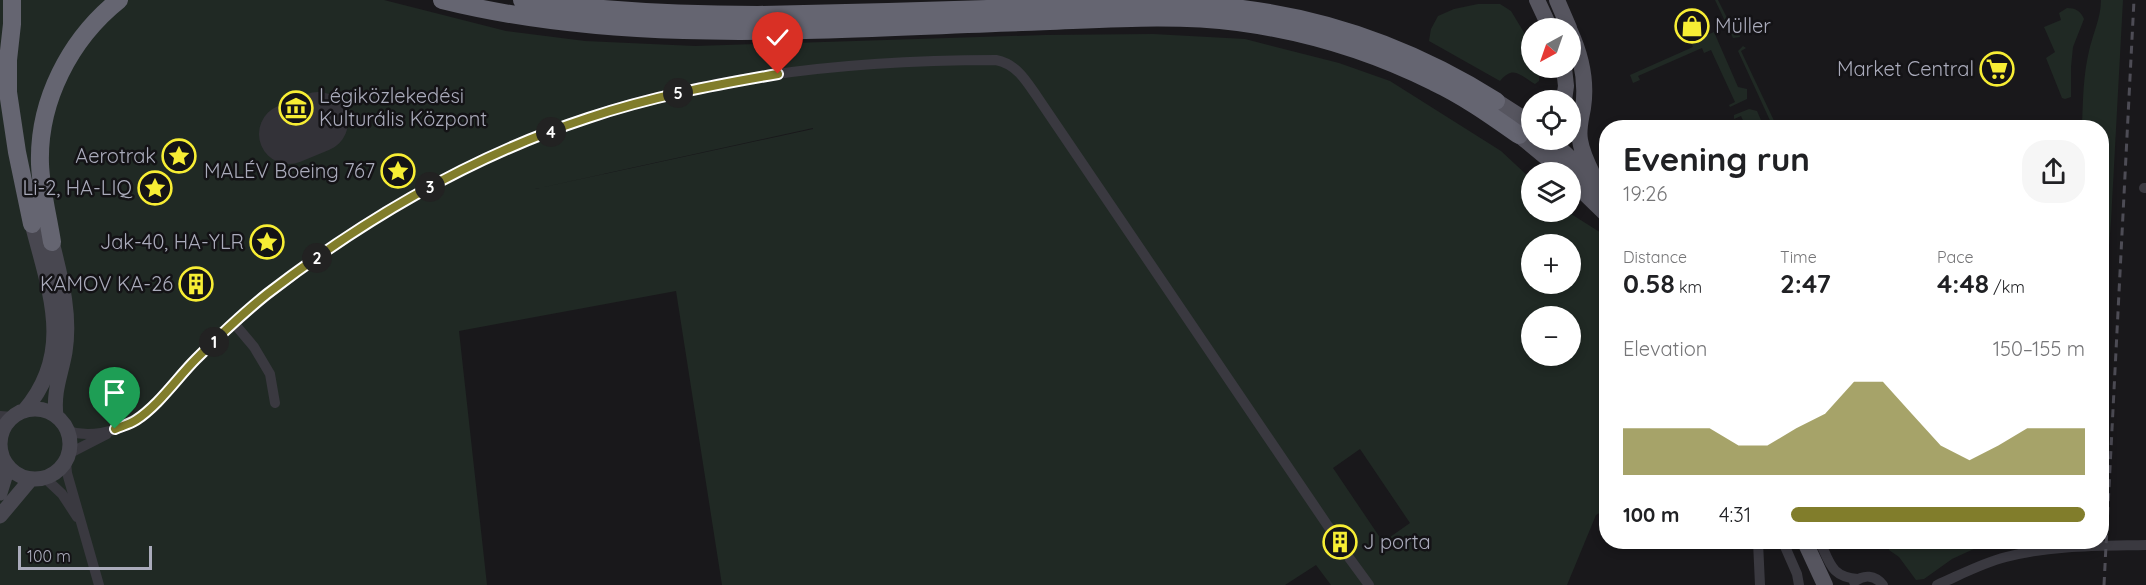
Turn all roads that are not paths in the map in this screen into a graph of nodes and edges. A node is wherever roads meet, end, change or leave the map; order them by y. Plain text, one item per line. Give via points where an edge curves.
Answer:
1 (12, 0) edge
2 (25, 0) edge
3 (119, 0) edge
4 (442, 0) edge
5 (522, 0) edge
6 (1537, 0) edge
7 (1545, 18) edge
8 (10, 39) junction
9 (1581, 66) edge
10 (1584, 86) junction
11 (1581, 95) edge
12 (1496, 100) junction
13 (1521, 109) edge
14 (11, 112) junction
15 (1521, 122) edge
16 (1521, 128) edge
17 (1556, 150) edge
18 (1595, 179) junction
19 (1599, 184) edge
20 (1581, 190) edge
21 (1599, 207) edge
22 (32, 224) joint
23 (52, 242) junction
24 (234, 322) junction
25 (275, 403) dead end
26 (12, 415) edge
27 (56, 416) junction
28 (115, 429) junction
29 (68, 431) junction
30 (0, 447) edge
31 (68, 458) junction
32 (8, 467) junction
33 (38, 479) junction
34 (0, 493) edge
35 (0, 516) edge
36 (1328, 526) tunnel mouth
37 (83, 528) junction
38 (2146, 545) edge
39 (2109, 546) edge
40 (1758, 549) edge
41 (1786, 549) edge
42 (1797, 549) edge
43 (1808, 549) edge
44 (1823, 549) edge
45 (2046, 549) edge
46 (1350, 559) tunnel mouth
47 (1855, 582) edge
48 (99, 585) edge
49 (1369, 585) edge
50 (1760, 585) edge
51 (1799, 585) edge
52 (1814, 585) edge
53 (1825, 585) edge
54 (1884, 585) edge
55 (1937, 585) edge

1 - 8 highway
2 - 8 highway
3 - 23 highway via 81,37 49,100 40,163
4 - 16 highway via 548,21 665,30 1139,19 1237,22 1311,38 1390,63 1436,82
5 - 12 highway via 609,10 714,15 1150,4 1241,9 1354,33 1419,58
6 - 7 main road
8 - 14 highway
9 - 10 main road
10 - 11 main road
10 - 18 main road via 1580,139
12 - 13 main road
12 - 15 main road
14 - 22 highway
14 - 23 highway
17 - 18 main road
18 - 19 main road
20 - 21 main road
22 - 26 street via 53,308 54,354 34,399
23 - 27 street via 66,310 65,352 55,390
24 - 25 street via 270,374
24 - 28 street via 140,417
24 - 36 street via 333,246 410,198 481,161 587,118 655,98 778,74 967,60 1005,62 1015,68 1036,94
26 - 27 street via 40,410
26 - 30 street
27 - 29 street
28 - 29 street via 89,435
28 - 31 street
29 - 31 street
30 - 32 street
31 - 33 street via 57,472
31 - 37 street via 67,473
32 - 33 street via 16,474
32 - 34 street
33 - 35 street
33 - 37 street via 62,494
37 - 48 street
38 - 39 street
40 - 50 street
41 - 51 street
42 - 52 main road
43 - 53 main road
44 - 47 street via 1832,568
45 - 55 street via 1982,565
46 - 49 street
47 - 54 street via 1869,576

